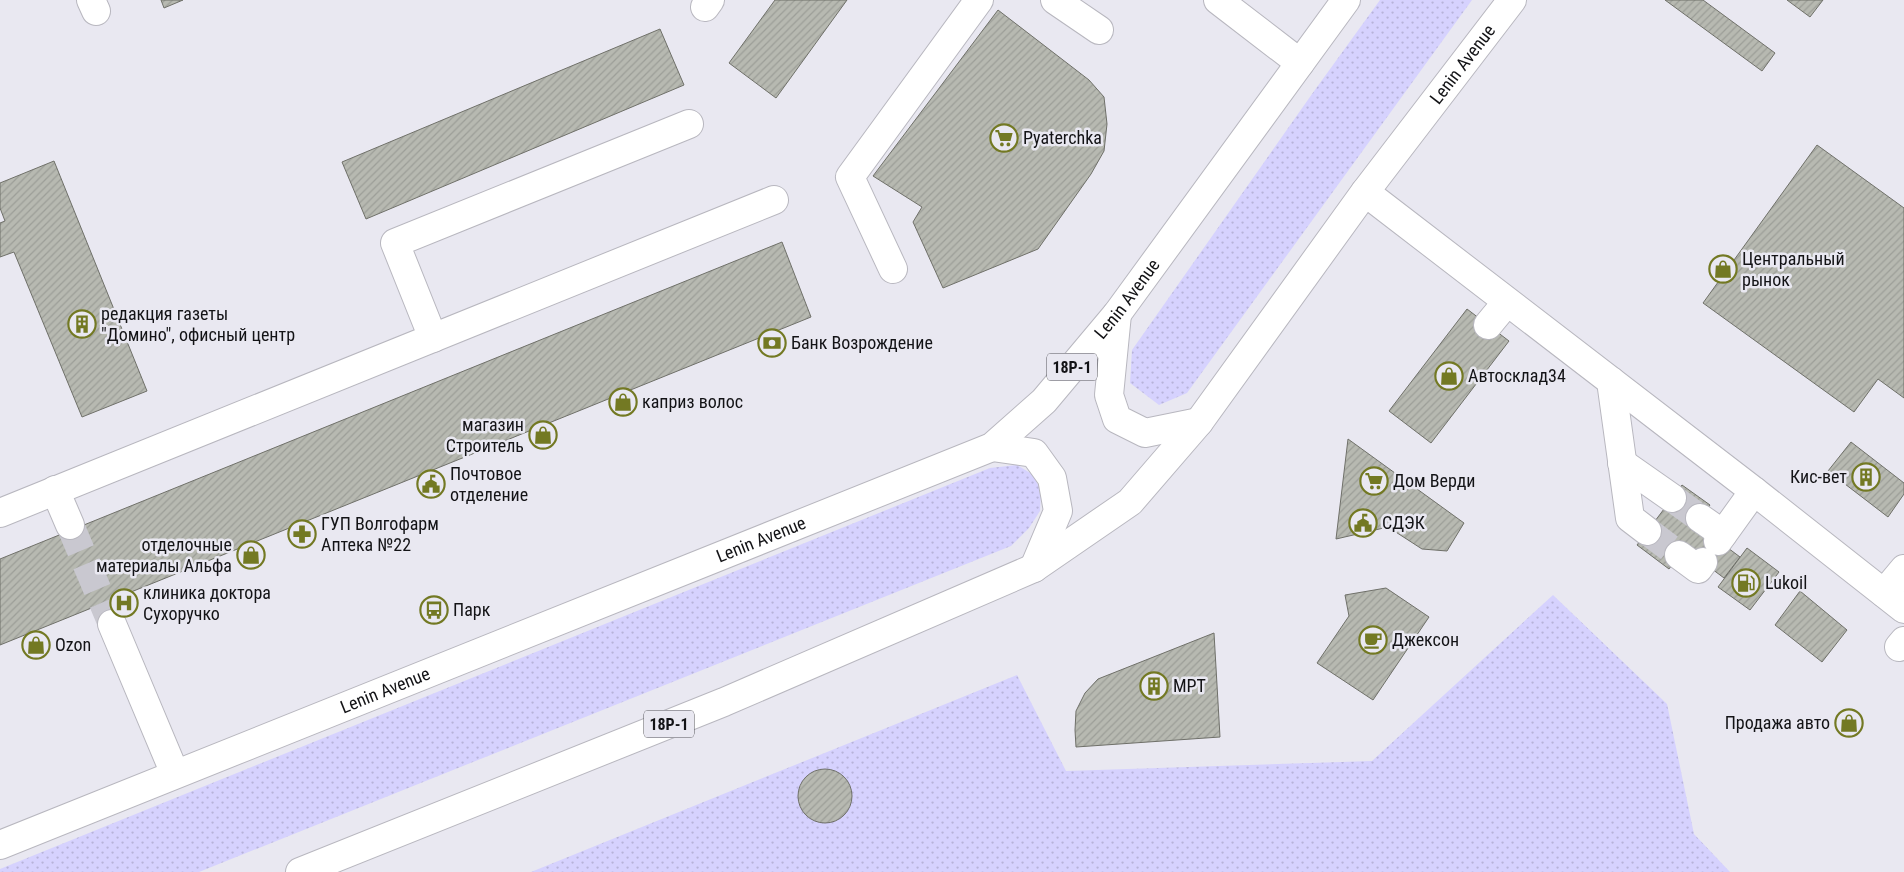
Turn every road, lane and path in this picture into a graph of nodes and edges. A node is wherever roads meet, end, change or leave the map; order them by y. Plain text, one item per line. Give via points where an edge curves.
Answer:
1 (979, 0) edge
2 (1055, 0) edge
3 (1218, 0) edge
4 (1346, 0) edge
5 (1512, 0) edge
6 (1099, 30) dead end
7 (1300, 63) junction
8 (689, 124) dead end
9 (1365, 192) junction
10 (774, 200) dead end
11 (893, 269) dead end
12 (1507, 302) junction
13 (1117, 314) junction
14 (1488, 325) dead end
15 (433, 338) junction
16 (1611, 381) junction
17 (1199, 422) junction
18 (992, 447) junction
19 (1622, 463) junction
20 (55, 490) junction
21 (1754, 491) junction
22 (1672, 498) tunnel mouth
23 (0, 513) edge
24 (1700, 518) tunnel mouth
25 (70, 525) tunnel mouth
26 (1647, 531) tunnel mouth
27 (1034, 568) junction
28 (1904, 569) edge
29 (1894, 601) edge
30 (112, 624) tunnel mouth
31 (176, 774) junction
32 (0, 845) edge
33 (300, 872) edge

1 - 11 main road via 850,177
2 - 6 main road
3 - 7 main road
4 - 7 main road, Lenin Avenue / 18Р-1
5 - 9 main road, Lenin Avenue / 18Р-1
7 - 13 main road, Lenin Avenue / 18Р-1
8 - 15 main road via 395,243
9 - 12 main road
9 - 17 main road, Lenin Avenue / 18Р-1
10 - 15 main road
12 - 14 main road
12 - 16 main road
13 - 17 main road via 1108,395 1117,419 1146,433
13 - 18 main road, Lenin Avenue / 18Р-1 via 1044,401
15 - 20 main road
16 - 19 main road
16 - 21 main road
17 - 27 main road, Lenin Avenue / 18Р-1 via 1130,502
18 - 27 main road via 1034,453 1052,478 1058,511
18 - 31 main road, Lenin Avenue / 18Р-1
19 - 22 main road
19 - 26 main road via 1630,518
20 - 23 main road
20 - 25 main road
21 - 24 main road via 1706,548
21 - 29 main road
27 - 33 main road, Lenin Avenue / 18Р-1 via 724,702
28 - 29 main road
30 - 31 main road
31 - 32 main road, Lenin Avenue / 18Р-1

